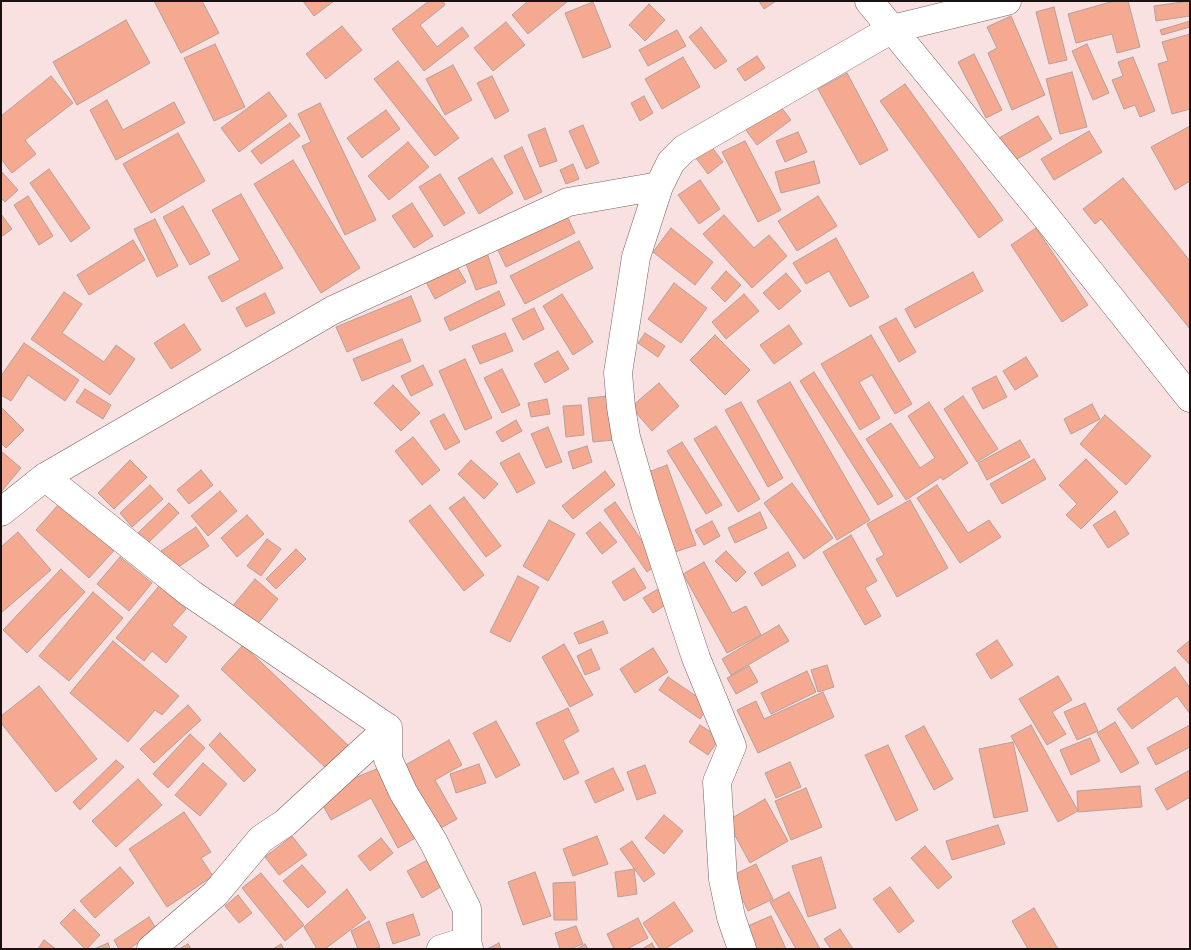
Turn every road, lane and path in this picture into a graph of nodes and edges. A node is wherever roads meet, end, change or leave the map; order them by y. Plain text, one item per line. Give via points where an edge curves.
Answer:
1 (869, 1) edge
2 (1006, 1) edge
3 (892, 29) junction
4 (659, 186) junction
5 (1190, 398) edge
6 (45, 477) junction
7 (1, 512) edge
8 (388, 728) junction
9 (468, 945) edge
10 (738, 946) edge
11 (151, 949) edge
12 (441, 949) edge

1 - 3 street
2 - 3 street
3 - 4 street via 684,149 670,162
3 - 5 street
4 - 6 street via 568,202 333,310
4 - 10 street via 636,257 618,373 621,408 646,507 696,658 732,746 717,782 723,879
6 - 7 street
6 - 8 street via 190,593
8 - 9 street via 388,759 467,909
8 - 11 street via 285,823 260,839 215,894
9 - 12 street

